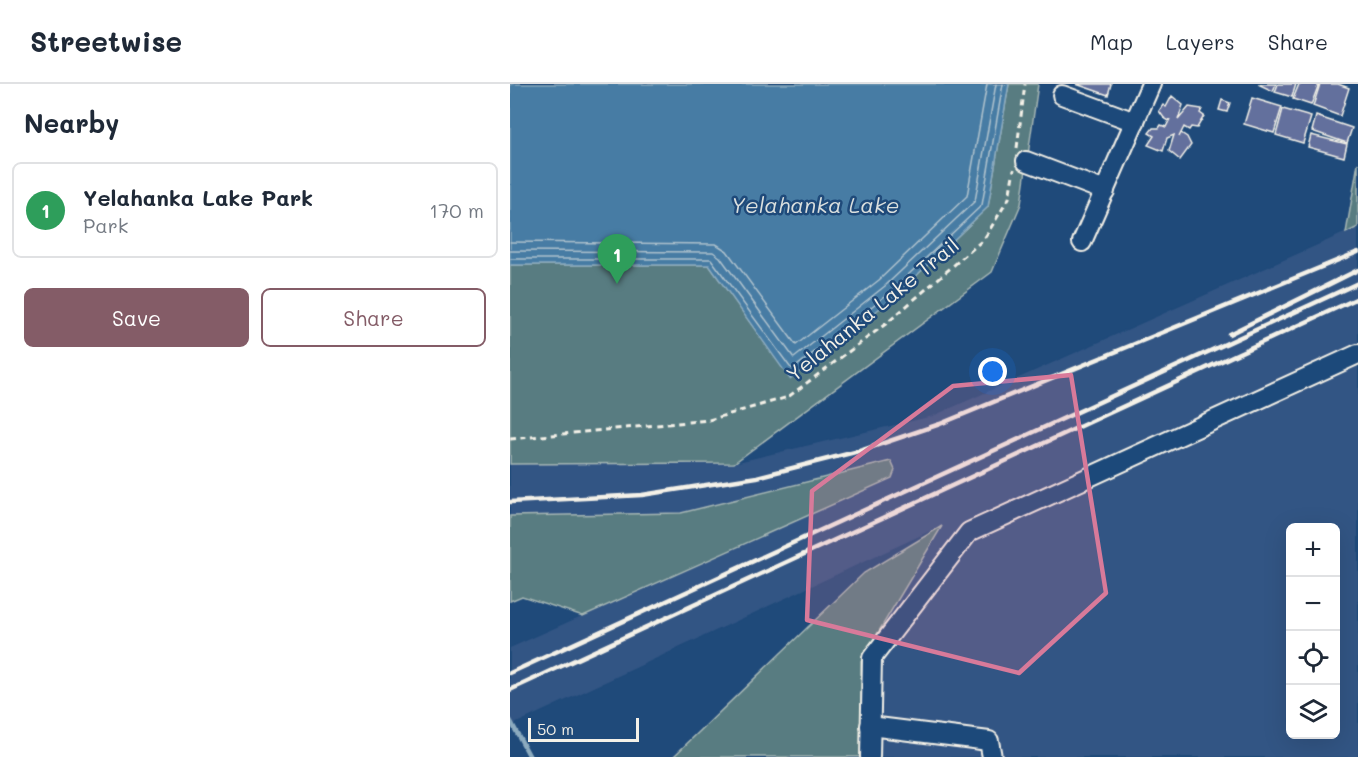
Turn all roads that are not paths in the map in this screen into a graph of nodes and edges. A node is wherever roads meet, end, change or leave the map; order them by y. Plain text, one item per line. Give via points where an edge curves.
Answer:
1 (1151, 84) edge
2 (1062, 95) dead end
3 (1135, 122) junction
4 (1019, 158) road end
5 (1105, 191) junction
6 (1082, 242) dead end
7 (1358, 354) edge
8 (870, 726) junction
9 (870, 757) edge
10 (992, 757) edge

1 - 3 street
2 - 3 street
3 - 5 street
4 - 5 street
5 - 6 street
7 - 8 street via 969,532 872,658
8 - 9 street
8 - 10 street via 989,741

